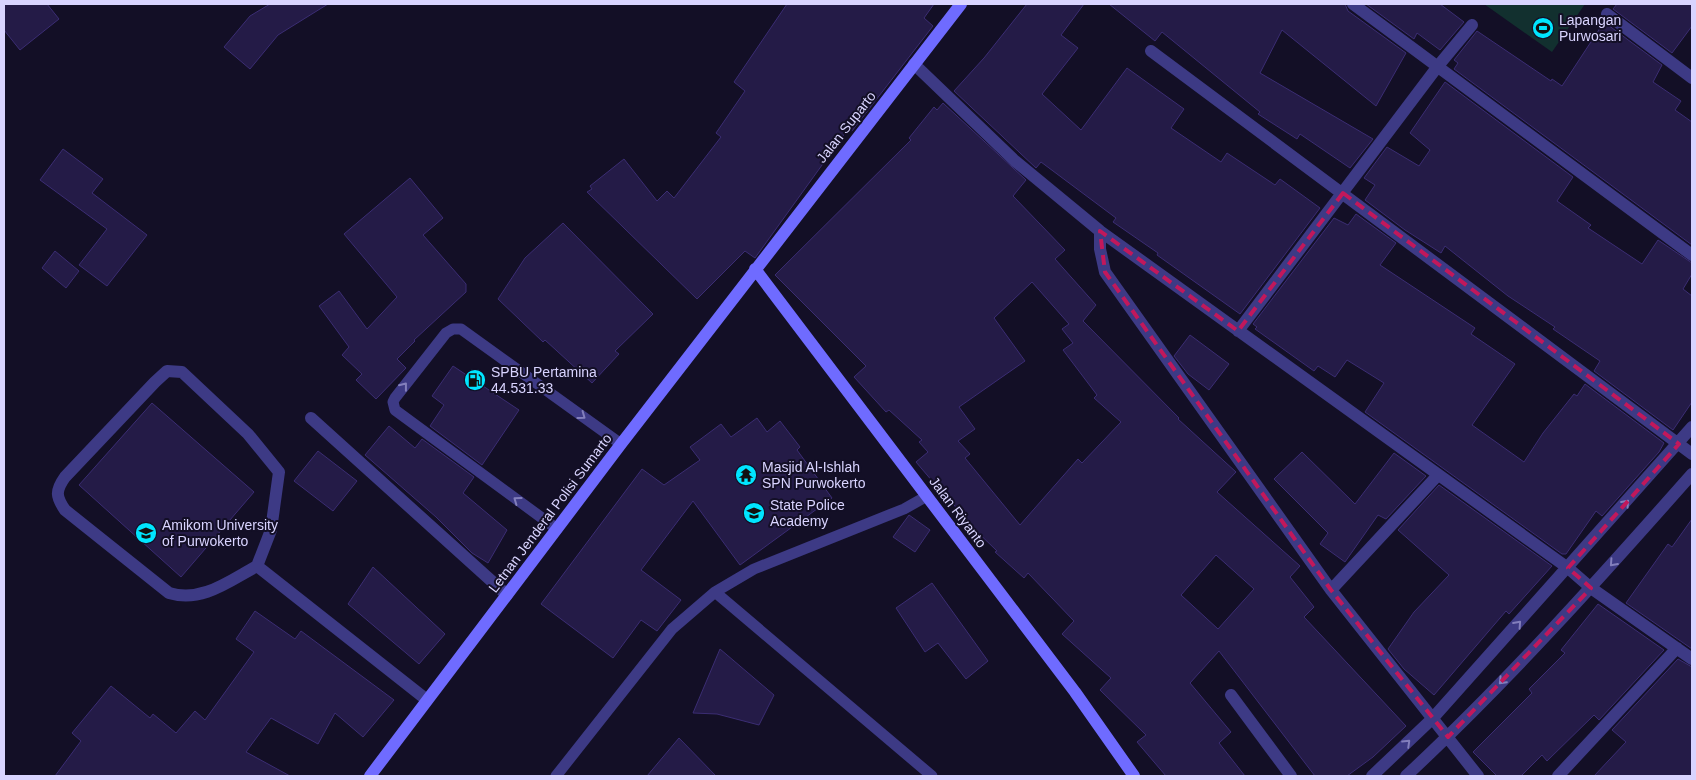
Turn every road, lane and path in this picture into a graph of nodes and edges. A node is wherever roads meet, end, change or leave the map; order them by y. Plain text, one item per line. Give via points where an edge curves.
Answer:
1 (961, 4) edge
2 (1353, 4) edge
3 (1607, 14) dead end
4 (1472, 25) dead end
5 (1151, 51) dead end
6 (914, 64) junction
7 (1438, 66) junction
8 (1692, 78) edge
9 (1342, 193) junction
10 (1100, 231) junction
11 (1692, 255) edge
12 (755, 269) junction
13 (1238, 331) junction
14 (310, 418) dead end
15 (1692, 427) edge
16 (621, 444) junction
17 (1679, 444) junction
18 (1692, 454) edge
19 (1692, 474) edge
20 (1438, 475) junction
21 (927, 496) junction
22 (557, 529) junction
23 (257, 566) junction
24 (1568, 568) junction
25 (1591, 588) junction
26 (1331, 590) junction
27 (715, 592) junction
28 (507, 595) junction
29 (1677, 648) junction
30 (1692, 659) edge
31 (1231, 695) dead end
32 (427, 700) junction
33 (1432, 719) junction
34 (1448, 737) junction
35 (370, 776) edge
36 (556, 776) edge
37 (932, 776) edge
38 (1134, 776) edge
39 (1291, 776) edge
40 (1372, 776) edge
41 (1406, 776) edge
42 (1478, 776) edge
43 (1558, 776) edge

1 - 6 street, Jalan Suparto
2 - 7 street
3 - 8 street
4 - 7 street
5 - 9 street
6 - 10 street via 1015,160
6 - 12 street, Jalan Suparto
7 - 9 street
7 - 11 street
9 - 13 street
9 - 17 street
10 - 13 street
10 - 26 street via 1105,272
12 - 16 street, Letnan Jenderal Polisi Sumarto
12 - 21 street, Jalan Riyanto
13 - 20 street
14 - 28 street
15 - 17 street
16 - 22 street, Letnan Jenderal Polisi Sumarto
22 -> 16 lane via 395,410 395,398 446,333 461,329
17 - 18 street
24 -> 17 street
19 -> 25 street
20 - 24 street
20 - 26 street
21 - 27 lane via 904,509 754,569
21 - 38 street, Jalan Riyanto
22 - 28 street, Letnan Jenderal Polisi Sumarto
23 - 23 street via 196,597 169,593 66,510 57,498 57,489 64,477 167,371 182,372 248,434 279,472 272,530
23 - 32 street
24 - 25 street
33 -> 24 street
25 - 29 street
25 -> 34 street
26 - 33 street
27 - 36 lane via 672,629
27 - 37 lane
28 - 32 street, Letnan Jenderal Polisi Sumarto
29 - 30 street
29 - 43 street
31 - 39 street
32 - 35 street, Letnan Jenderal Polisi Sumarto
33 - 34 street
40 -> 33 street
34 - 41 street
34 - 42 street

